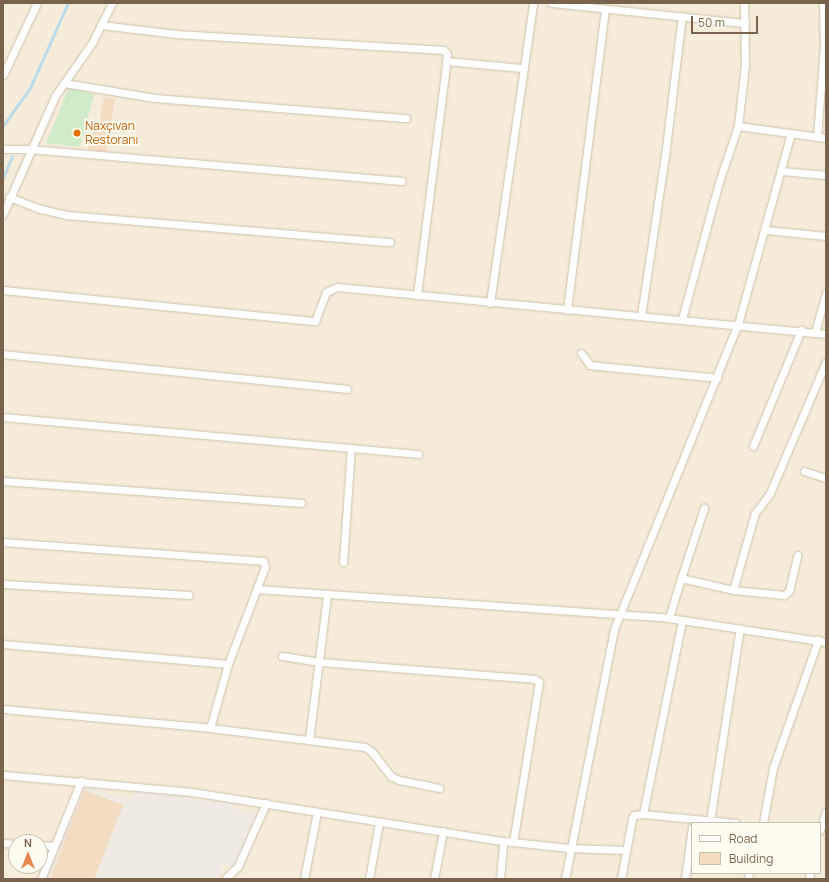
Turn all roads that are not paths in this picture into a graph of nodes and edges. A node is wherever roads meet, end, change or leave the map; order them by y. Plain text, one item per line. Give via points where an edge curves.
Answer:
1 (37, 3) edge
2 (112, 3) edge
3 (533, 3) edge
4 (551, 3) edge
5 (744, 3) edge
6 (823, 3) edge
7 (605, 10) junction
8 (682, 16) junction
9 (745, 23) junction
10 (101, 25) junction
11 (446, 61) junction
12 (522, 68) junction
13 (3, 75) edge
14 (64, 83) junction
15 (406, 118) dead end
16 (738, 126) junction
17 (790, 133) junction
18 (817, 137) junction
19 (826, 138) edge
20 (3, 149) edge
21 (30, 149) junction
22 (781, 171) junction
23 (826, 175) edge
24 (402, 181) dead end
25 (10, 197) junction
26 (3, 214) edge
27 (766, 230) junction
28 (826, 236) edge
29 (390, 242) dead end
30 (3, 290) edge
31 (826, 294) edge
32 (418, 295) junction
33 (490, 303) junction
34 (567, 310) junction
35 (641, 316) junction
36 (682, 319) junction
37 (738, 324) junction
38 (801, 330) junction
39 (815, 332) junction
40 (826, 334) edge
41 (581, 353) dead end
42 (3, 354) edge
43 (826, 362) edge
44 (717, 378) junction
45 (347, 389) dead end
46 (3, 417) edge
47 (753, 446) dead end
48 (351, 448) junction
49 (418, 454) dead end
50 (804, 471) dead end
51 (826, 478) edge
52 (3, 481) edge
53 (301, 503) dead end
54 (704, 508) dead end
55 (3, 542) edge
56 (797, 555) dead end
57 (344, 562) dead end
58 (681, 578) junction
59 (3, 584) edge
60 (257, 589) junction
61 (733, 590) junction
62 (189, 595) dead end
63 (327, 595) junction
64 (619, 616) junction
65 (669, 618) junction
66 (682, 620) junction
67 (740, 628) junction
68 (818, 640) junction
69 (826, 642) edge
70 (3, 644) edge
71 (282, 656) dead end
72 (320, 662) junction
73 (228, 664) junction
74 (3, 709) edge
75 (210, 728) junction
76 (310, 740) junction
77 (3, 775) edge
78 (81, 781) junction
79 (439, 788) dead end
80 (266, 803) junction
81 (318, 812) junction
82 (826, 812) edge
83 (643, 814) junction
84 (693, 821) edge
85 (710, 821) junction
86 (379, 822) junction
87 (723, 822) edge
88 (762, 822) edge
89 (821, 828) edge
90 (443, 831) junction
91 (691, 834) edge
92 (503, 841) junction
93 (513, 842) junction
94 (48, 846) edge
95 (53, 846) junction
96 (569, 848) junction
97 (626, 850) junction
98 (41, 879) edge
99 (225, 879) edge
100 (304, 879) edge
101 (369, 879) edge
102 (434, 879) edge
103 (500, 879) edge
104 (565, 879) edge
105 (621, 879) edge
106 (685, 879) edge

1 - 13 street
2 - 10 street
3 - 12 street
4 - 7 street
5 - 9 street
6 - 18 street via 824,46
7 - 8 street
7 - 34 street
8 - 9 street
8 - 35 street via 665,156
9 - 16 street via 745,65
10 - 11 street via 176,34 438,48 444,50
10 - 14 street
11 - 12 street
11 - 32 street
12 - 33 street
14 - 15 street via 155,98
14 - 21 street via 55,96
16 - 17 street
16 - 36 street via 719,182
17 - 18 street
17 - 22 street
18 - 19 street
20 - 21 street
21 - 24 street
21 - 25 street
22 - 23 street
22 - 27 street
25 - 26 street
25 - 29 street via 66,215
27 - 28 street
27 - 37 street
30 - 32 street via 315,321 330,288
31 - 39 street
32 - 33 street
33 - 34 street
34 - 35 street
35 - 36 street
36 - 37 street
37 - 38 street
37 - 44 street
38 - 39 street
38 - 47 street
39 - 40 street
41 - 44 street via 590,365
42 - 45 street
43 - 61 street via 770,493 755,513
44 - 64 street
46 - 48 street
48 - 49 street
48 - 57 street
50 - 51 street
52 - 53 street
54 - 58 street
55 - 60 street via 259,560 265,567
56 - 61 street via 789,591 784,595
58 - 61 street
58 - 65 street
59 - 62 street
60 - 63 street
60 - 73 street
63 - 64 street
63 - 72 street
64 - 65 street
64 - 96 street via 610,647 593,743
65 - 66 street
66 - 67 street
66 - 83 street
67 - 68 street
67 - 85 street
68 - 69 street
68 - 88 street via 773,768
70 - 73 street
71 - 72 street
72 - 76 street
72 - 93 street via 534,679 539,682
73 - 75 street
74 - 75 street
75 - 76 street
76 - 79 street via 365,747 372,752 390,776
77 - 78 street
78 - 80 street via 192,792
78 - 95 street
80 - 81 street
80 - 99 street via 238,866
81 - 86 street
81 - 100 street
82 - 89 street
83 - 84 street
83 - 97 street via 632,819
84 - 85 street
85 - 87 street
86 - 90 street
86 - 101 street
90 - 92 street
90 - 102 street
91 - 106 street
92 - 93 street
92 - 103 street
93 - 96 street
94 - 95 street
95 - 98 street
96 - 97 street
96 - 104 street
97 - 105 street

